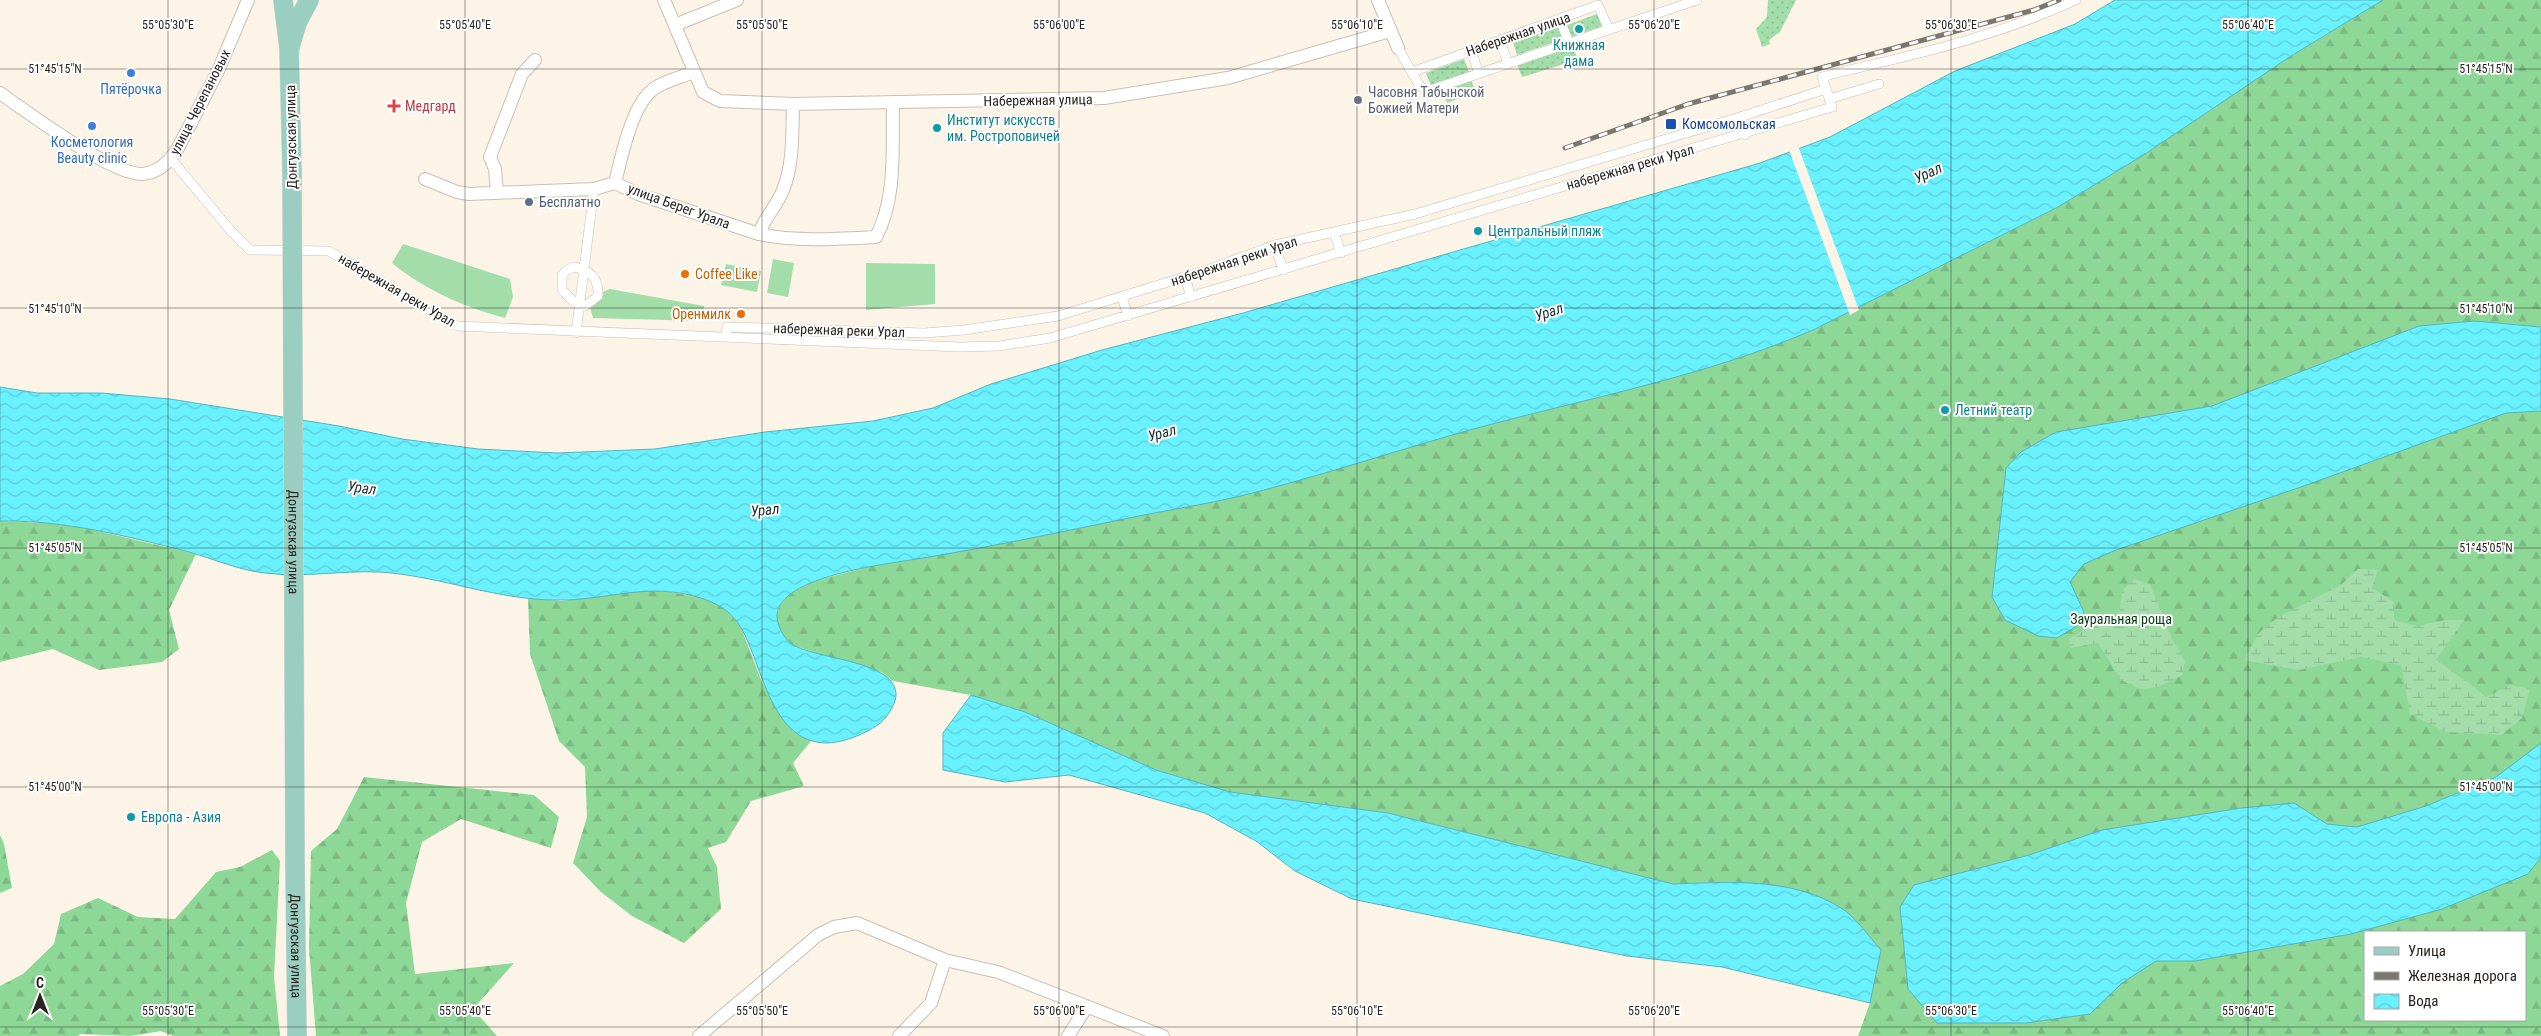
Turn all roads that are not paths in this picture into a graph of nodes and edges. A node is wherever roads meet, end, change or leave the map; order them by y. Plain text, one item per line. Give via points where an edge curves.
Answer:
1 (248, 0) edge
2 (283, 0) edge
3 (310, 0) edge
4 (664, 0) edge
5 (737, 0) edge
6 (1378, 0) edge
7 (1697, 0) edge
8 (2076, 0) edge
9 (1560, 19) junction
10 (675, 25) junction
11 (1609, 30) junction
12 (1390, 31) junction
13 (1500, 40) junction
14 (1569, 44) junction
15 (290, 48) junction
16 (1398, 48) joint
17 (1470, 50) junction
18 (535, 60) dead end
19 (1508, 64) junction
20 (693, 72) junction
21 (1412, 72) junction
22 (1479, 74) junction
23 (1879, 84) dead end
24 (1826, 89) junction
25 (0, 92) edge
26 (1829, 99) junction
27 (893, 103) junction
28 (793, 104) junction
29 (1740, 117) junction
30 (1745, 135) junction
31 (1676, 136) junction
32 (1681, 153) junction
33 (171, 159) junction
34 (1545, 175) junction
35 (425, 179) dead end
36 (615, 183) junction
37 (594, 189) junction
38 (1550, 190) junction
39 (497, 193) junction
40 (1467, 199) junction
41 (1472, 214) junction
42 (1334, 232) junction
43 (759, 234) junction
44 (1275, 245) junction
45 (1341, 253) junction
46 (584, 269) junction
47 (1283, 270) junction
48 (1185, 277) junction
49 (1191, 297) junction
50 (1122, 298) junction
51 (579, 305) junction
52 (1058, 316) junction
53 (1128, 316) junction
54 (576, 333) junction
55 (1062, 333) junction
56 (726, 337) junction
57 (945, 960) junction
58 (1086, 1008) junction
59 (297, 1036) edge
60 (699, 1036) edge
61 (899, 1036) edge
62 (1068, 1036) edge
63 (1163, 1036) edge

1 - 33 street, улица Черепановых via 218,71
2 - 15 main road
3 - 15 main road via 297,23
4 - 10 street, Набережная улица
5 - 10 street
6 - 12 street
7 - 11 street, Набережная улица
8 - 24 street via 1991,34 1822,78
9 - 11 street, Набережная улица via 1598,5
9 - 13 street, Набережная улица
9 - 14 street
10 - 20 street, Набережная улица
11 - 14 street, Набережная улица
12 - 16 street
12 - 27 street, Набережная улица via 1228,78 1104,98
13 - 17 street, Набережная улица
13 - 19 street
14 - 19 street, Набережная улица
15 - 59 main road, Донгузская улица, bridge
16 - 21 street
17 - 21 street, Набережная улица
17 - 22 street
18 - 39 street via 522,74 490,157 496,169
19 - 22 street, Набережная улица
20 - 28 street, Набережная улица via 703,92 720,101
20 - 36 street via 651,91 643,100
21 - 22 street, Набережная улица via 1419,85 1427,91
23 - 26 street
24 - 26 street
24 - 29 street, набережная реки Урал
25 - 33 street, улица Черепановых via 39,121 107,162 134,173 152,172
26 - 30 street, набережная реки Урал via 1832,108
27 - 28 street, Набережная улица
27 - 43 street, улица Берег Урала via 892,167 882,225 876,237 794,240
28 - 43 street via 792,153 784,189
29 - 30 street
29 - 31 street, набережная реки Урал
30 - 32 street, набережная реки Урал
31 - 32 street
31 - 34 street, набережная реки Урал
32 - 38 street, набережная реки Урал
33 - 54 street, набережная реки Урал via 250,250 329,251 457,326
34 - 38 street
34 - 40 street, набережная реки Урал
35 - 39 street, улица Берег Урала via 457,192
36 - 37 street, улица Берег Урала
36 - 43 street, улица Берег Урала via 638,194
37 - 39 street, улица Берег Урала
37 - 46 street
38 - 41 street, набережная реки Урал
40 - 41 street
40 - 42 street, набережная реки Урал
41 - 45 street, набережная реки Урал
42 - 44 street, набережная реки Урал
42 - 45 street
44 - 47 street
44 - 48 street, набережная реки Урал
45 - 47 street, набережная реки Урал
46 - 51 street
46 - 51 street via 597,282 598,296 585,306
46 - 51 street via 574,268 562,275 562,290
47 - 49 street, набережная реки Урал
48 - 49 street
48 - 50 street, набережная реки Урал
49 - 53 street, набережная реки Урал
50 - 52 street, набережная реки Урал
50 - 53 street
51 - 54 street
52 - 55 street
52 - 56 street, набережная реки Урал via 924,333 727,327
53 - 55 street, набережная реки Урал
54 - 56 street, набережная реки Урал
55 - 56 street, набережная реки Урал via 999,346 960,347
57 - 58 street via 998,972
57 - 60 street via 857,923 834,927 818,935
57 - 61 street via 931,1003
58 - 62 street
58 - 63 street

